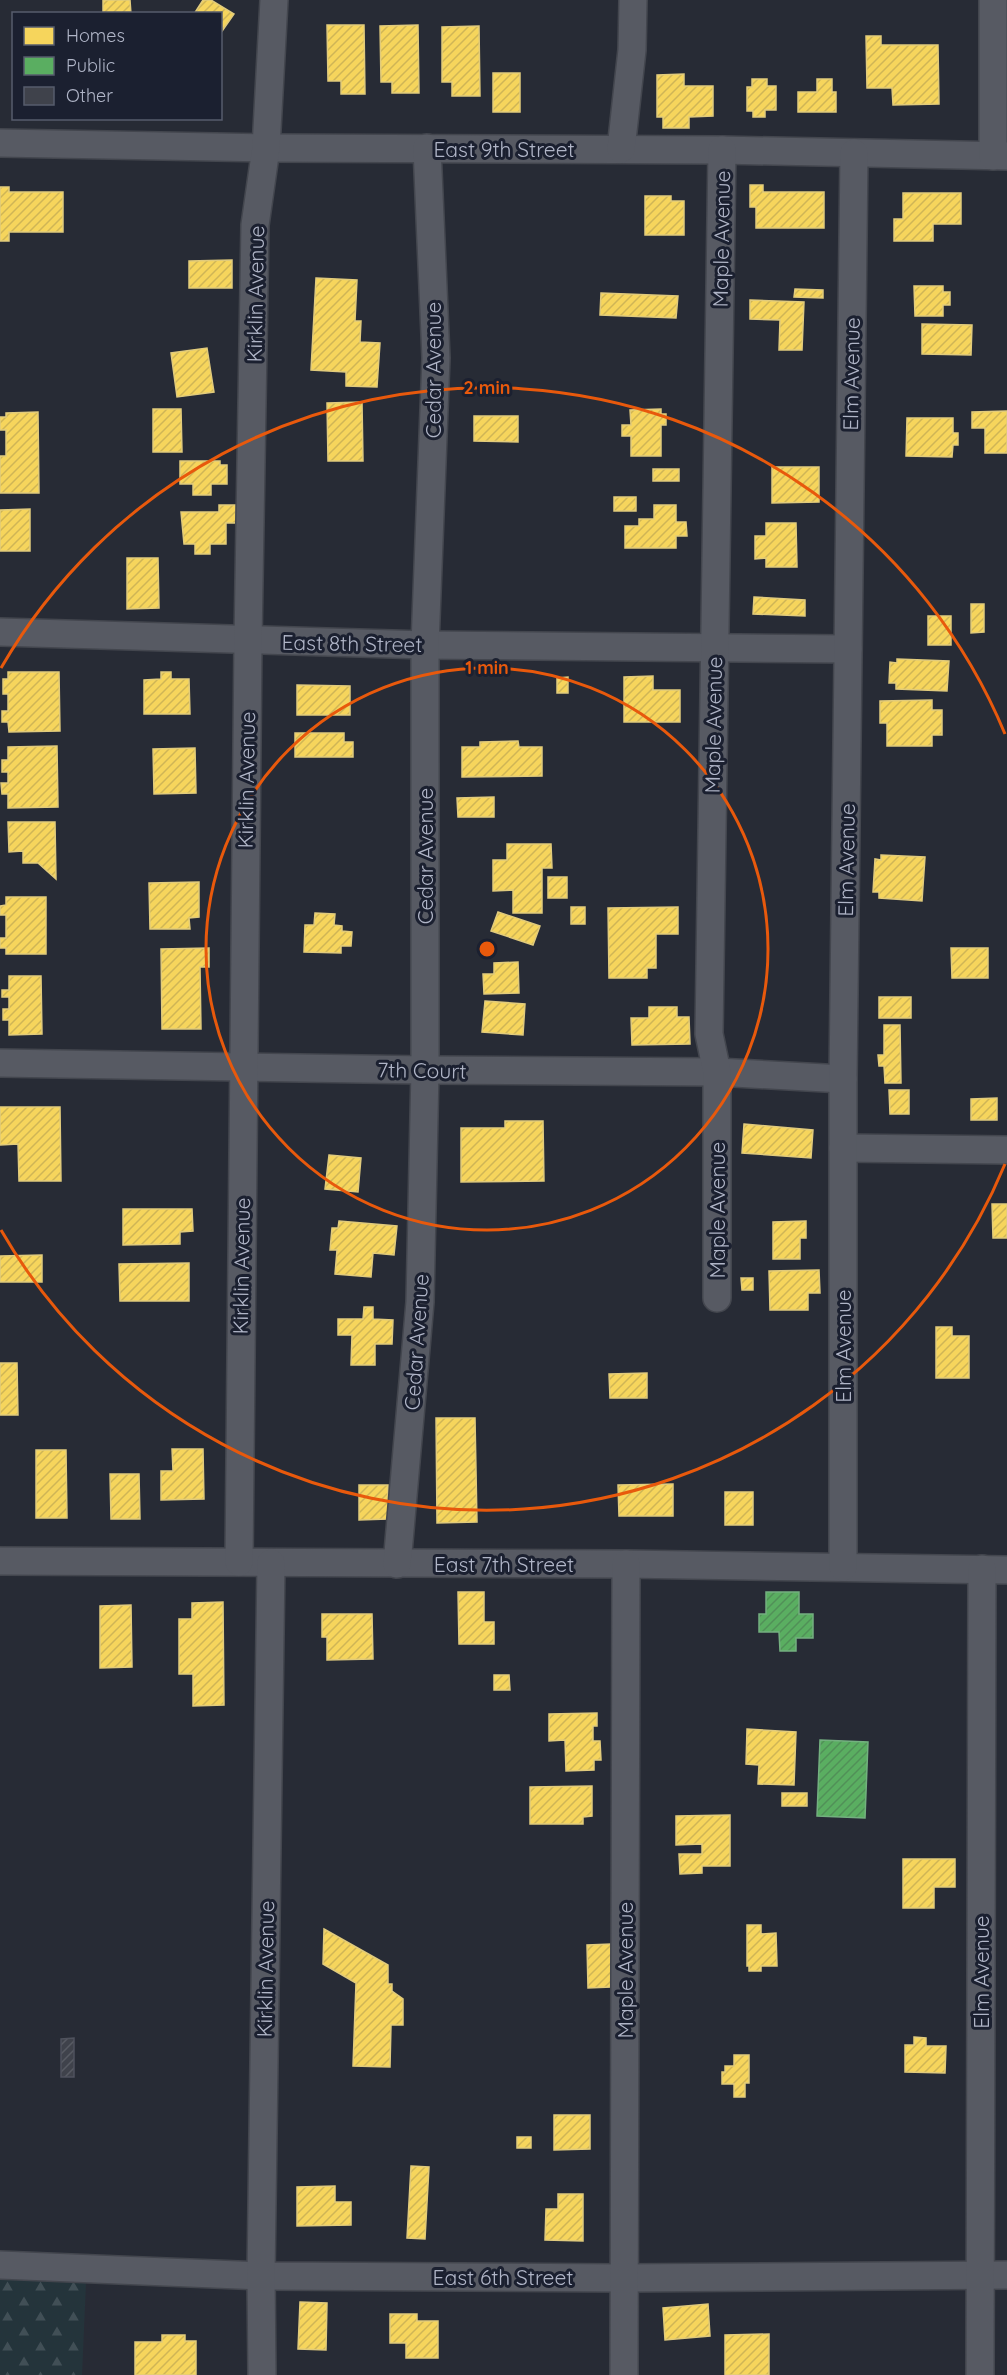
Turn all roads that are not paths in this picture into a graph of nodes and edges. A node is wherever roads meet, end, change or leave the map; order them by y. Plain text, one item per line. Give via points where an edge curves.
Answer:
1 (274, 0) edge
2 (633, 0) edge
3 (993, 0) edge
4 (0, 143) edge
5 (266, 148) junction
6 (427, 148) junction
7 (621, 149) junction
8 (722, 150) junction
9 (854, 153) junction
10 (1000, 156) edge
11 (0, 632) edge
12 (248, 641) junction
13 (425, 645) junction
14 (714, 649) junction
15 (849, 649) junction
16 (0, 1063) edge
17 (243, 1067) junction
18 (425, 1070) junction
19 (717, 1072) junction
20 (843, 1079) junction
21 (843, 1148) junction
22 (1007, 1150) edge
23 (717, 1298) dead end
24 (0, 1561) edge
25 (239, 1562) junction
26 (271, 1563) junction
27 (397, 1564) junction
28 (627, 1564) junction
29 (843, 1567) junction
30 (995, 1570) edge
31 (0, 2265) edge
32 (980, 2274) junction
33 (1007, 2275) edge
34 (261, 2276) junction
35 (624, 2278) junction
36 (262, 2375) edge
37 (624, 2375) edge
38 (980, 2375) edge

1 - 5 street, Kirklin Avenue
2 - 7 street via 632,50
3 - 10 street
4 - 5 street, East 9th Street
5 - 6 street, East 9th Street
5 - 12 street, Kirklin Avenue via 255,225
6 - 7 street, East 9th Street
6 - 13 street, Cedar Avenue via 436,358
7 - 8 street, East 9th Street
8 - 9 street, East 9th Street
8 - 14 street, Maple Avenue
9 - 10 street, East 9th Street
9 - 15 street, Elm Avenue
11 - 12 street, East 8th Street
12 - 13 street, East 8th Street
12 - 17 street, Kirklin Avenue
13 - 14 street, East 8th Street
13 - 18 street, Cedar Avenue
14 - 15 street, East 8th Street
14 - 19 street, Maple Avenue via 709,1034
15 - 20 street, Elm Avenue
16 - 17 street, 7th Court
17 - 18 street, 7th Court
17 - 25 street, Kirklin Avenue
18 - 19 street, 7th Court
18 - 27 street, Cedar Avenue via 420,1302
19 - 20 street, 7th Court
19 - 23 street, Maple Avenue
20 - 21 street, Elm Avenue
21 - 22 street
21 - 29 street, Elm Avenue
24 - 25 street, East 7th Street
25 - 26 street, East 7th Street
26 - 27 street, East 7th Street
26 - 34 street, Kirklin Avenue
27 - 28 street, East 7th Street
28 - 29 street, East 7th Street
28 - 35 street, Maple Avenue
29 - 30 street, East 7th Street
30 - 32 street, Elm Avenue
31 - 34 street, East 6th Street
32 - 33 street, East 6th Street
32 - 35 street, East 6th Street
32 - 38 street, Elm Avenue
34 - 35 street, East 6th Street
34 - 36 street, Kirklin Avenue
35 - 37 street, Maple Avenue

